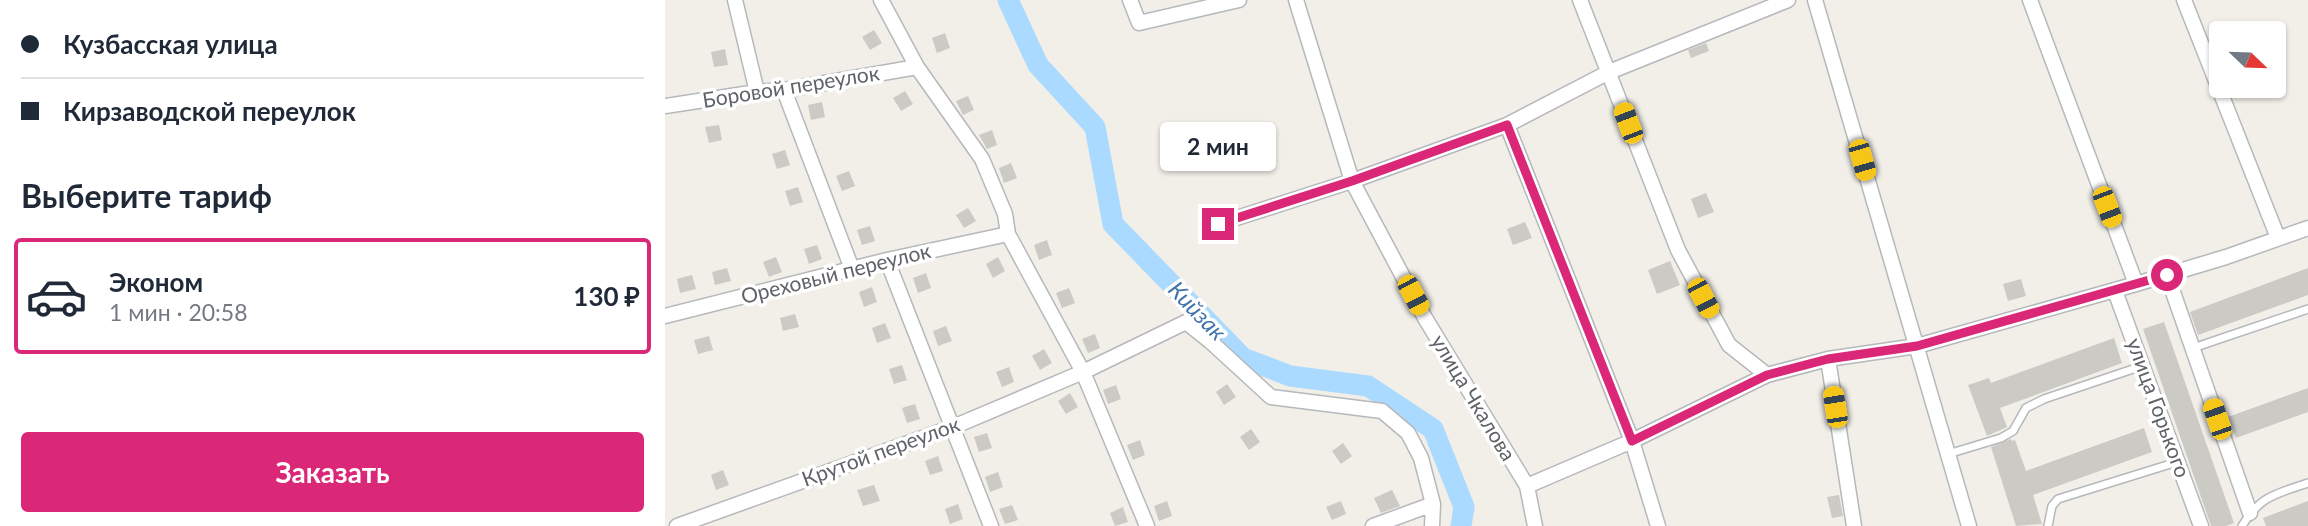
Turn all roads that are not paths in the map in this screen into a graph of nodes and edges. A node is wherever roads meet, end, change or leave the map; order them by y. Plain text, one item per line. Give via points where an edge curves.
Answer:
1 (735, 0) edge
2 (881, 0) edge
3 (1130, 0) edge
4 (1239, 0) edge
5 (1296, 0) edge
6 (1580, 0) edge
7 (1788, 0) edge
8 (1815, 0) edge
9 (2030, 0) edge
10 (2185, 0) edge
11 (917, 67) junction
12 (1609, 72) junction
13 (784, 90) junction
14 (757, 92) junction
15 (665, 106) edge
16 (1507, 125) junction
17 (1352, 181) junction
18 (1218, 224) dead end
19 (2308, 228) edge
20 (1008, 234) junction
21 (2278, 239) junction
22 (887, 260) junction
23 (852, 269) junction
24 (2167, 275) junction
25 (2136, 284) junction
26 (2115, 290) junction
27 (2308, 309) edge
28 (665, 316) edge
29 (1917, 346) junction
30 (2192, 349) junction
31 (1828, 359) junction
32 (2142, 366) junction
33 (1083, 372) junction
34 (1767, 375) junction
35 (953, 427) junction
36 (1632, 441) junction
37 (1948, 454) junction
38 (2177, 462) junction
39 (2308, 483) edge
40 (1527, 486) junction
41 (1433, 504) junction
42 (2246, 520) edge
43 (677, 526) edge
44 (991, 526) edge
45 (1147, 526) edge
46 (1373, 526) edge
47 (1431, 526) edge
48 (1535, 526) edge
49 (1658, 526) edge
50 (1854, 526) edge
51 (1969, 526) edge
52 (2048, 526) edge
53 (2201, 526) edge

1 - 14 street
2 - 11 street
3 - 4 street via 1139,23
5 - 17 street, улица Чкалова
6 - 12 street
7 - 12 street
8 - 29 street
9 - 25 street
10 - 21 street
11 - 13 street, Боровой переулок
11 - 20 street via 982,159 1005,214
12 - 16 street
12 - 34 street via 1678,250 1729,345
13 - 14 street, Боровой переулок
13 - 23 street
14 - 15 street, Боровой переулок
16 - 17 street
16 - 36 street
17 - 18 street
17 - 40 street, улица Чкалова via 1425,318
19 - 21 street
20 - 22 street, Ореховый переулок
20 - 33 street
21 - 24 street
22 - 23 street, Ореховый переулок
22 - 35 street
23 - 28 street, Ореховый переулок
24 - 25 street
24 - 30 street
25 - 26 street
26 - 29 street
26 - 32 street, улица Горького
27 - 30 lane
29 - 31 street
29 - 37 street
30 - 42 street
31 - 34 street
31 - 50 street
32 - 37 lane via 2044,399 2026,408 2013,431 2001,438
32 - 38 street, улица Горького
33 - 35 street, Крутой переулок
33 - 41 street, Крутой переулок via 1186,322 1271,397 1382,411 1408,433 1421,458
33 - 45 street
34 - 36 street
35 - 43 street, Крутой переулок
35 - 44 street
36 - 40 street
36 - 49 street
37 - 51 street
38 - 52 lane via 2058,499
38 - 53 street, улица Горького
39 - 42 lane via 2265,498
40 - 48 street, улица Чкалова
41 - 46 street
41 - 47 street

